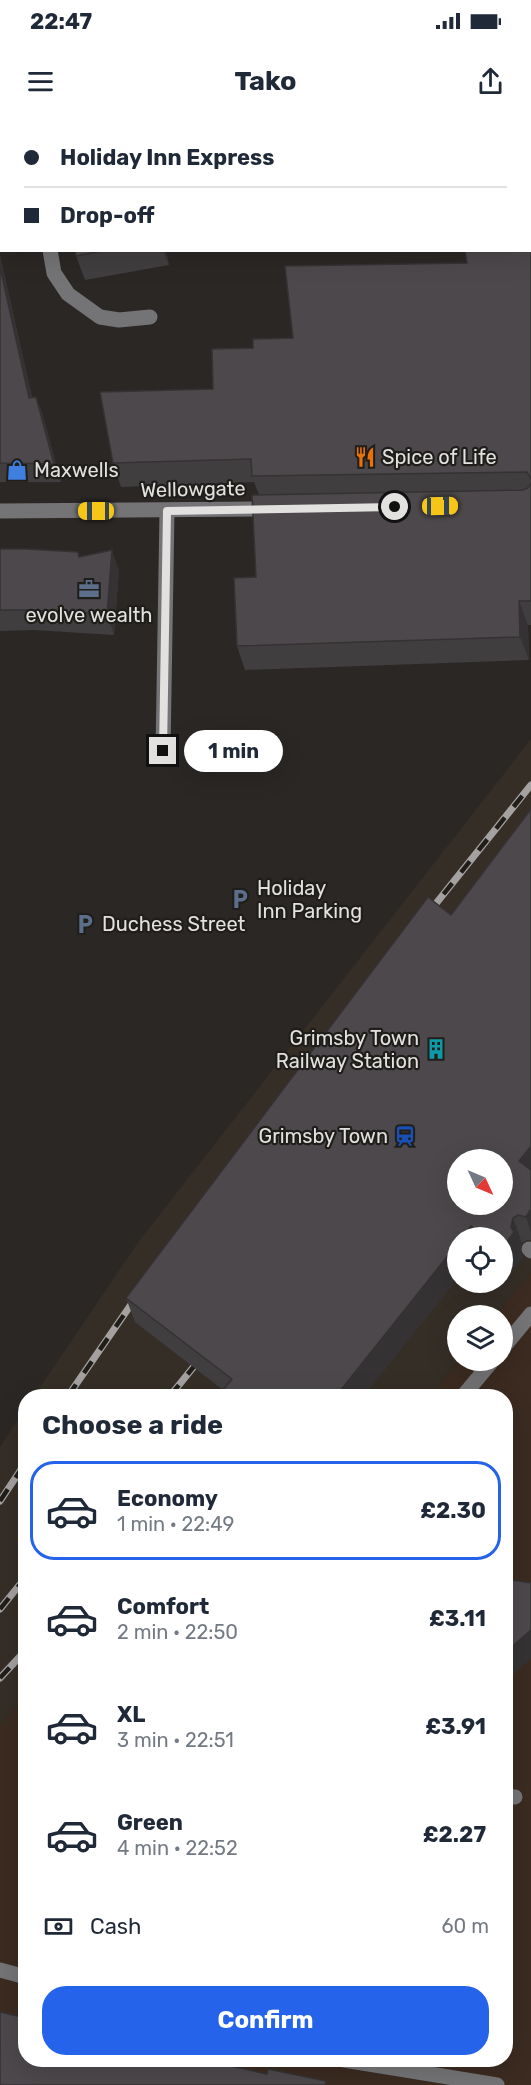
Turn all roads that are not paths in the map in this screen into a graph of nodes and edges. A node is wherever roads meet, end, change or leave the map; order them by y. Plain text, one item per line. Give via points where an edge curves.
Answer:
1 (50, 252) edge
2 (150, 316) dead end
3 (285, 509) edge
4 (0, 511) edge
5 (167, 511) junction
6 (163, 751) dead end
7 (531, 1314) edge
8 (513, 1335) edge
9 (484, 1371) edge
10 (469, 1389) edge
11 (0, 1970) edge
12 (18, 1975) edge
13 (387, 2067) edge
14 (496, 2085) edge

1 - 2 street via 54,273 68,294 99,317 119,320
3 - 5 street, Wellowgate
4 - 5 street, Wellowgate
5 - 6 street
7 - 8 street
9 - 10 street
11 - 12 street
13 - 14 street

